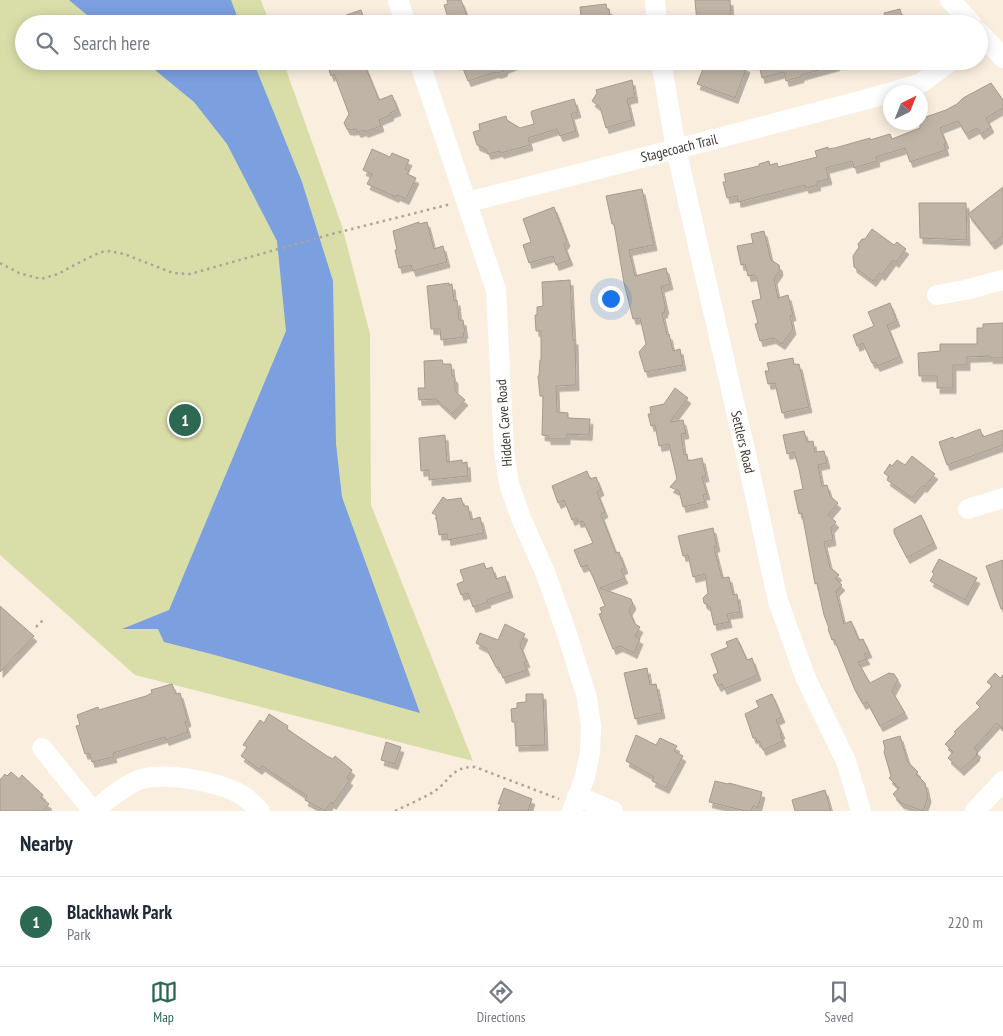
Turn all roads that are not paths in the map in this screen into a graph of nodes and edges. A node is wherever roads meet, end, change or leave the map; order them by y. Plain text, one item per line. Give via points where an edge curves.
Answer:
1 (398, 0) edge
2 (655, 0) edge
3 (950, 0) edge
4 (403, 15) edge
5 (656, 15) edge
6 (964, 15) edge
7 (988, 42) edge
8 (1003, 58) edge
9 (422, 70) edge
10 (663, 70) edge
11 (939, 70) edge
12 (915, 85) edge
13 (883, 95) edge
14 (676, 150) junction
15 (460, 203) junction
16 (1003, 280) edge
17 (937, 295) dead end
18 (1003, 498) edge
19 (968, 509) dead end
20 (42, 748) dead end
21 (1003, 781) edge
22 (574, 804) edge
23 (254, 809) edge
24 (94, 811) edge
25 (613, 811) edge
26 (862, 811) edge
27 (974, 811) edge

1 - 4 street
2 - 5 street
3 - 6 street
7 - 8 street
9 - 15 street, Hidden Cave Road
10 - 14 street, Settlers Road
11 - 12 street, Stagecoach Trail
13 - 14 street, Stagecoach Trail
14 - 15 street, Stagecoach Trail
14 - 26 street, Settlers Road via 778,601 806,679 846,761
15 - 22 street, Hidden Cave Road via 496,290 504,450 509,484 551,590 587,698 590,752 585,777
16 - 17 street
18 - 19 street
20 - 24 street
21 - 27 street
22 - 25 street
23 - 24 street via 245,797 213,783 166,776 139,780

